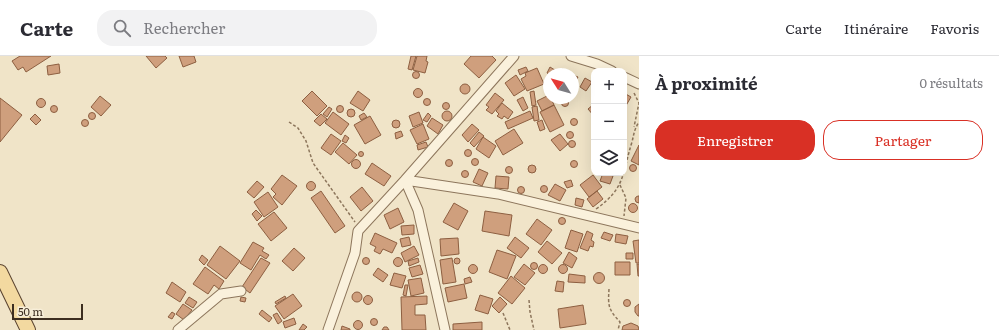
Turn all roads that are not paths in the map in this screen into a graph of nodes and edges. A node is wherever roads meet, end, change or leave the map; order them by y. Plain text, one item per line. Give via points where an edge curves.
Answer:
1 (514, 56) edge
2 (571, 56) edge
3 (606, 68) edge
4 (627, 79) edge
5 (639, 84) edge
6 (405, 180) junction
7 (639, 228) edge
8 (0, 272) edge
9 (241, 291) dead end
10 (28, 330) edge
11 (178, 330) edge
12 (328, 330) edge
13 (444, 330) edge

1 - 6 street
2 - 3 street
4 - 5 street
6 - 7 street via 498,194
6 - 12 street via 358,231 355,253
6 - 13 street via 418,210
8 - 10 main road
9 - 11 street via 221,294

